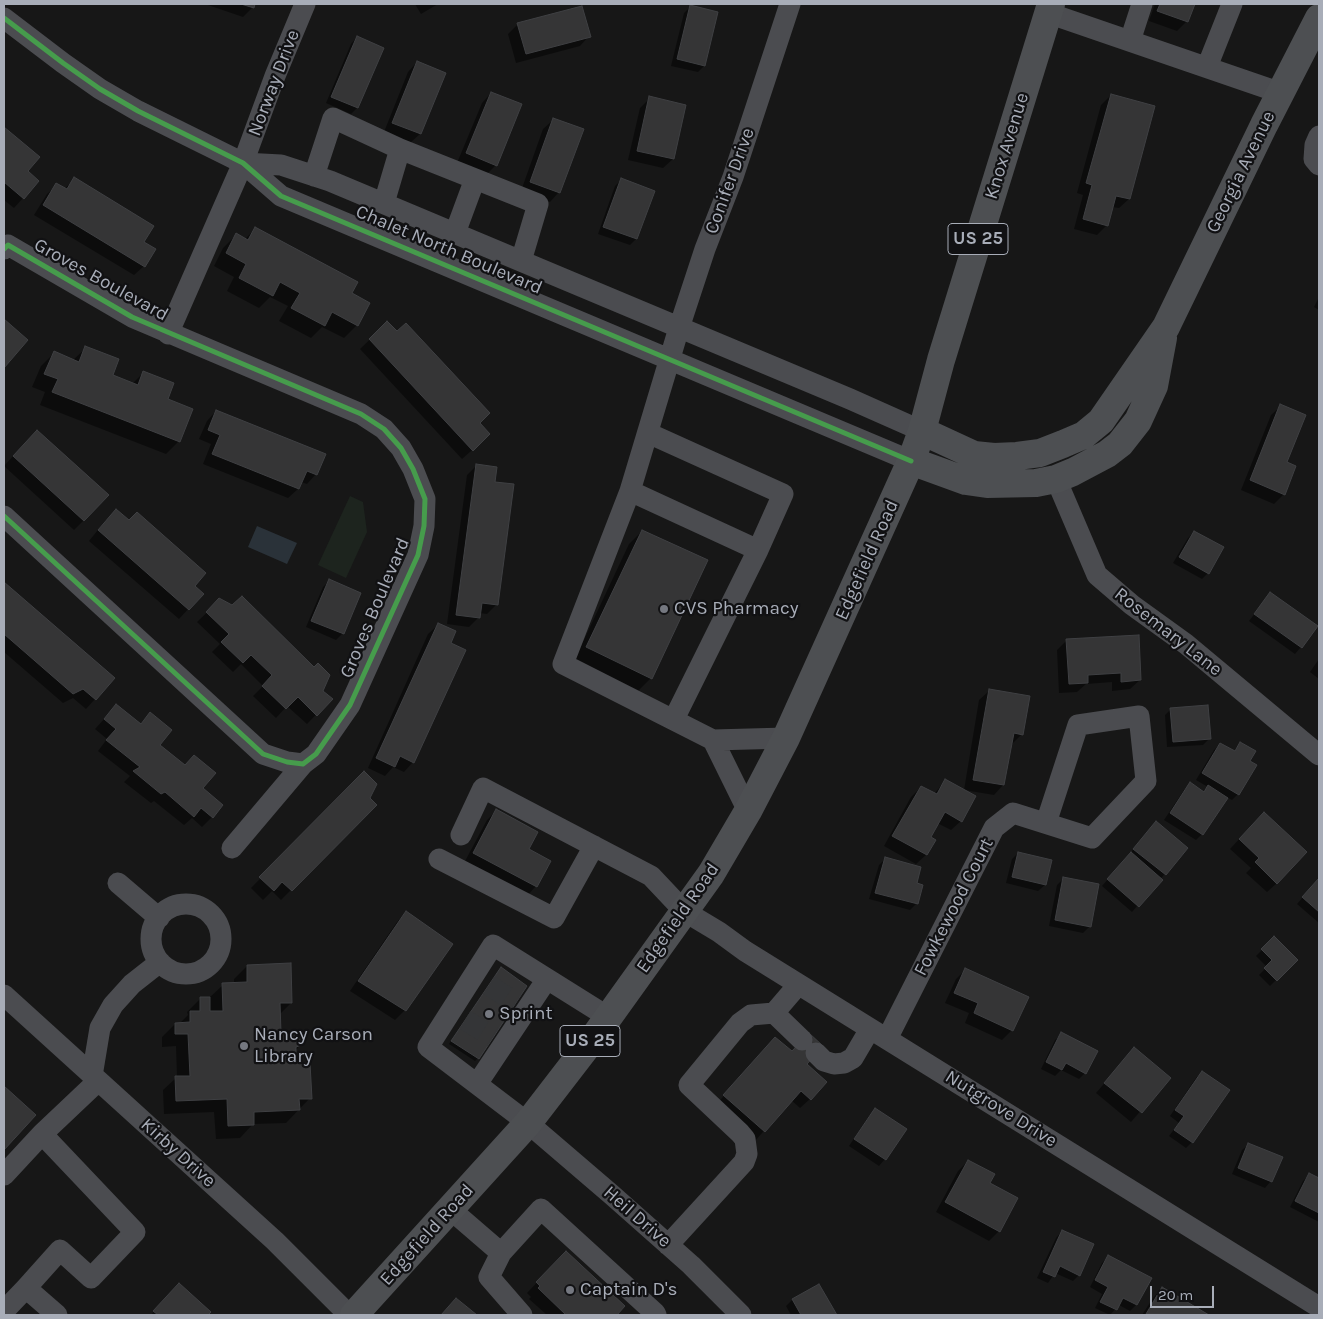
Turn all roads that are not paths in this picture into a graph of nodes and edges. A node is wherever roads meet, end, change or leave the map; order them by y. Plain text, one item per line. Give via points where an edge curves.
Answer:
1 (305, 4) edge
2 (790, 4) edge
3 (1142, 4) edge
4 (1232, 4) edge
5 (1049, 8) edge
6 (4, 18) edge
7 (1319, 18) edge
8 (1130, 41) junction
9 (1207, 67) junction
10 (1281, 92) junction
11 (1319, 136) edge
12 (400, 149) junction
13 (243, 163) junction
14 (1319, 164) edge
15 (314, 176) junction
16 (475, 179) junction
17 (384, 203) junction
18 (455, 233) junction
19 (5, 245) edge
20 (522, 261) junction
21 (679, 328) junction
22 (1166, 328) junction
23 (168, 334) junction
24 (670, 359) junction
25 (922, 432) junction
26 (648, 433) junction
27 (911, 461) junction
28 (1056, 479) junction
29 (630, 491) junction
30 (4, 516) edge
31 (758, 550) junction
32 (674, 719) junction
33 (786, 738) junction
34 (713, 740) junction
35 (1319, 755) edge
36 (303, 764) junction
37 (748, 810) junction
38 (1046, 823) junction
39 (461, 835) dead end
40 (594, 846) junction
41 (232, 848) dead end
42 (439, 859) dead end
43 (118, 883) dead end
44 (684, 911) junction
45 (158, 918) junction
46 (160, 962) junction
47 (547, 979) junction
48 (798, 985) junction
49 (4, 995) edge
50 (774, 1013) junction
51 (608, 1016) junction
52 (879, 1034) junction
53 (95, 1078) junction
54 (477, 1084) junction
55 (528, 1123) junction
56 (42, 1134) junction
57 (4, 1175) edge
58 (450, 1209) junction
59 (668, 1245) junction
60 (501, 1253) junction
61 (26, 1288) junction
62 (1319, 1307) edge
63 (4, 1311) edge
64 (56, 1315) edge
65 (349, 1315) edge
66 (354, 1315) edge
67 (522, 1315) edge
68 (656, 1315) edge
69 (741, 1315) edge

1 - 13 street, Norway Drive
2 - 21 street, Conifer Drive
3 - 8 street
4 - 9 street
5 - 8 street
5 - 25 main road, Knox Avenue / US 25
6 - 13 street, Chalet North Boulevard via 100,89
7 - 10 main road, Georgia Avenue
8 - 9 street
9 - 10 street
10 - 22 main road, Georgia Avenue
11 - 14 street via 1314,159
12 - 15 street via 333,118
12 - 16 street
12 - 17 street
13 - 15 street, Chalet North Boulevard via 280,165
13 - 23 street, Groves Boulevard
13 - 24 street, Chalet North Boulevard via 281,196
15 - 17 street, Chalet North Boulevard
16 - 18 street
16 - 20 street via 538,204
17 - 18 street, Chalet North Boulevard
18 - 20 street, Chalet North Boulevard
19 - 23 street, Groves Boulevard
20 - 21 street, Chalet North Boulevard
21 - 24 street, Conifer Drive
21 - 25 street, Chalet North Boulevard
22 - 25 main road, Georgia Avenue via 1101,421 1084,435 1070,441 1040,453 994,457 974,455
22 - 28 main road, Georgia Avenue via 1154,386 1138,421 1120,444 1107,454
23 - 36 street, Groves Boulevard via 361,414 384,429 401,448 424,500 424,526 418,556 350,705 316,754
24 - 26 street, Conifer Drive
24 - 27 street, Chalet North Boulevard
25 - 27 main road, Knox Avenue / US 25
26 - 29 street, Conifer Drive
26 - 31 street via 783,494
27 - 28 main road, Georgia Avenue via 966,482 987,484
27 - 33 main road, Edgefield Road / US 25
28 - 35 street, Rosemary Lane via 1097,575
29 - 31 street
29 - 32 street, Conifer Drive via 563,664
30 - 36 street via 263,754
31 - 32 street
32 - 34 street
33 - 34 street
33 - 37 main road, Edgefield Road / US 25
34 - 37 street
36 - 41 street, Groves Boulevard
37 - 44 main road, Edgefield Road / US 25 via 711,874
38 - 38 street, Fowkewood Court via 1092,838 1146,781 1139,716 1078,725
38 - 52 street, Fowkewood Court via 1013,813 994,828
39 - 40 street, Nutgrove Drive via 483,788
40 - 42 street via 554,918
40 - 44 street, Nutgrove Drive via 651,876
43 - 45 street
44 - 48 street, Nutgrove Drive
44 - 51 main road, Edgefield Road / US 25
45 - 46 street via 151,934 155,957
45 - 46 street via 170,908 193,904 213,916 220,926 222,938 215,960 196,973 184,975 173,972
46 - 53 street via 132,984 100,1028
47 - 51 street
47 - 54 street via 521,1007 498,1041
47 - 54 street, Heil Drive via 494,945 481,980 458,1015 428,1047
48 - 50 street
48 - 52 street, Nutgrove Drive
49 - 53 street, Kirby Drive
50 - 52 street via 824,1061 834,1064 853,1058
50 - 59 street via 751,1015 740,1022 689,1085 740,1133 745,1139 747,1154 744,1162
51 - 55 main road, Edgefield Road / US 25
52 - 62 street, Nutgrove Drive
53 - 56 street
53 - 65 street, Kirby Drive via 275,1241
54 - 55 street, Heil Drive
55 - 58 main road, Edgefield Road / US 25
55 - 59 street, Heil Drive
56 - 57 street
56 - 61 street via 135,1232 91,1278 60,1250
58 - 60 street
58 - 66 main road, Edgefield Road / US 25
59 - 69 street, Heil Drive
60 - 67 street via 489,1277
60 - 68 street via 541,1209
61 - 63 street
61 - 64 street

